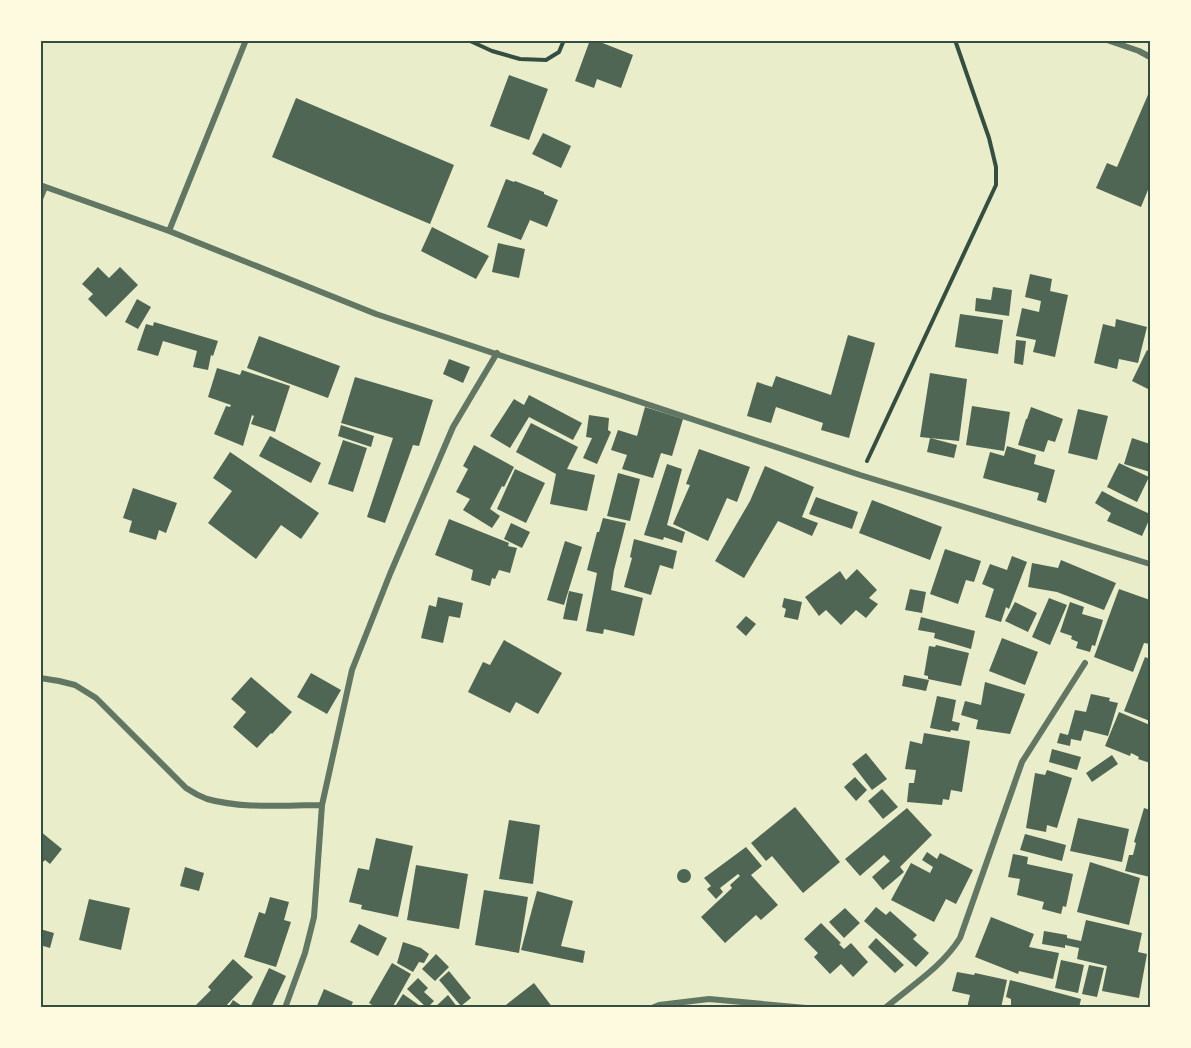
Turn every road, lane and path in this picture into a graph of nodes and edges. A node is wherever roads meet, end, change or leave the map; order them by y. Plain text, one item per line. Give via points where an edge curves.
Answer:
1 (246, 40) edge
2 (468, 40) edge
3 (564, 40) edge
4 (955, 40) edge
5 (1107, 40) edge
6 (1150, 57) edge
7 (43, 186) edge
8 (40, 199) edge
9 (169, 231) junction
10 (497, 353) junction
11 (860, 475) junction
12 (1150, 564) edge
13 (1085, 663) dead end
14 (40, 678) edge
15 (322, 805) junction
16 (285, 1008) edge
17 (652, 1008) edge
18 (806, 1008) edge
19 (885, 1008) edge

1 - 9 street
2 - 3 path via 520,59 546,60 559,52
4 - 11 path via 989,138 996,185
5 - 6 street
7 - 8 street
7 - 9 street
9 - 10 street via 376,314
10 - 11 street
10 - 15 street via 453,427 352,670
11 - 12 street
13 - 19 street via 1022,762 960,938 943,961
14 - 15 street via 75,685 96,698 186,788 204,798 243,804
15 - 16 street via 314,917
17 - 18 street via 709,999

